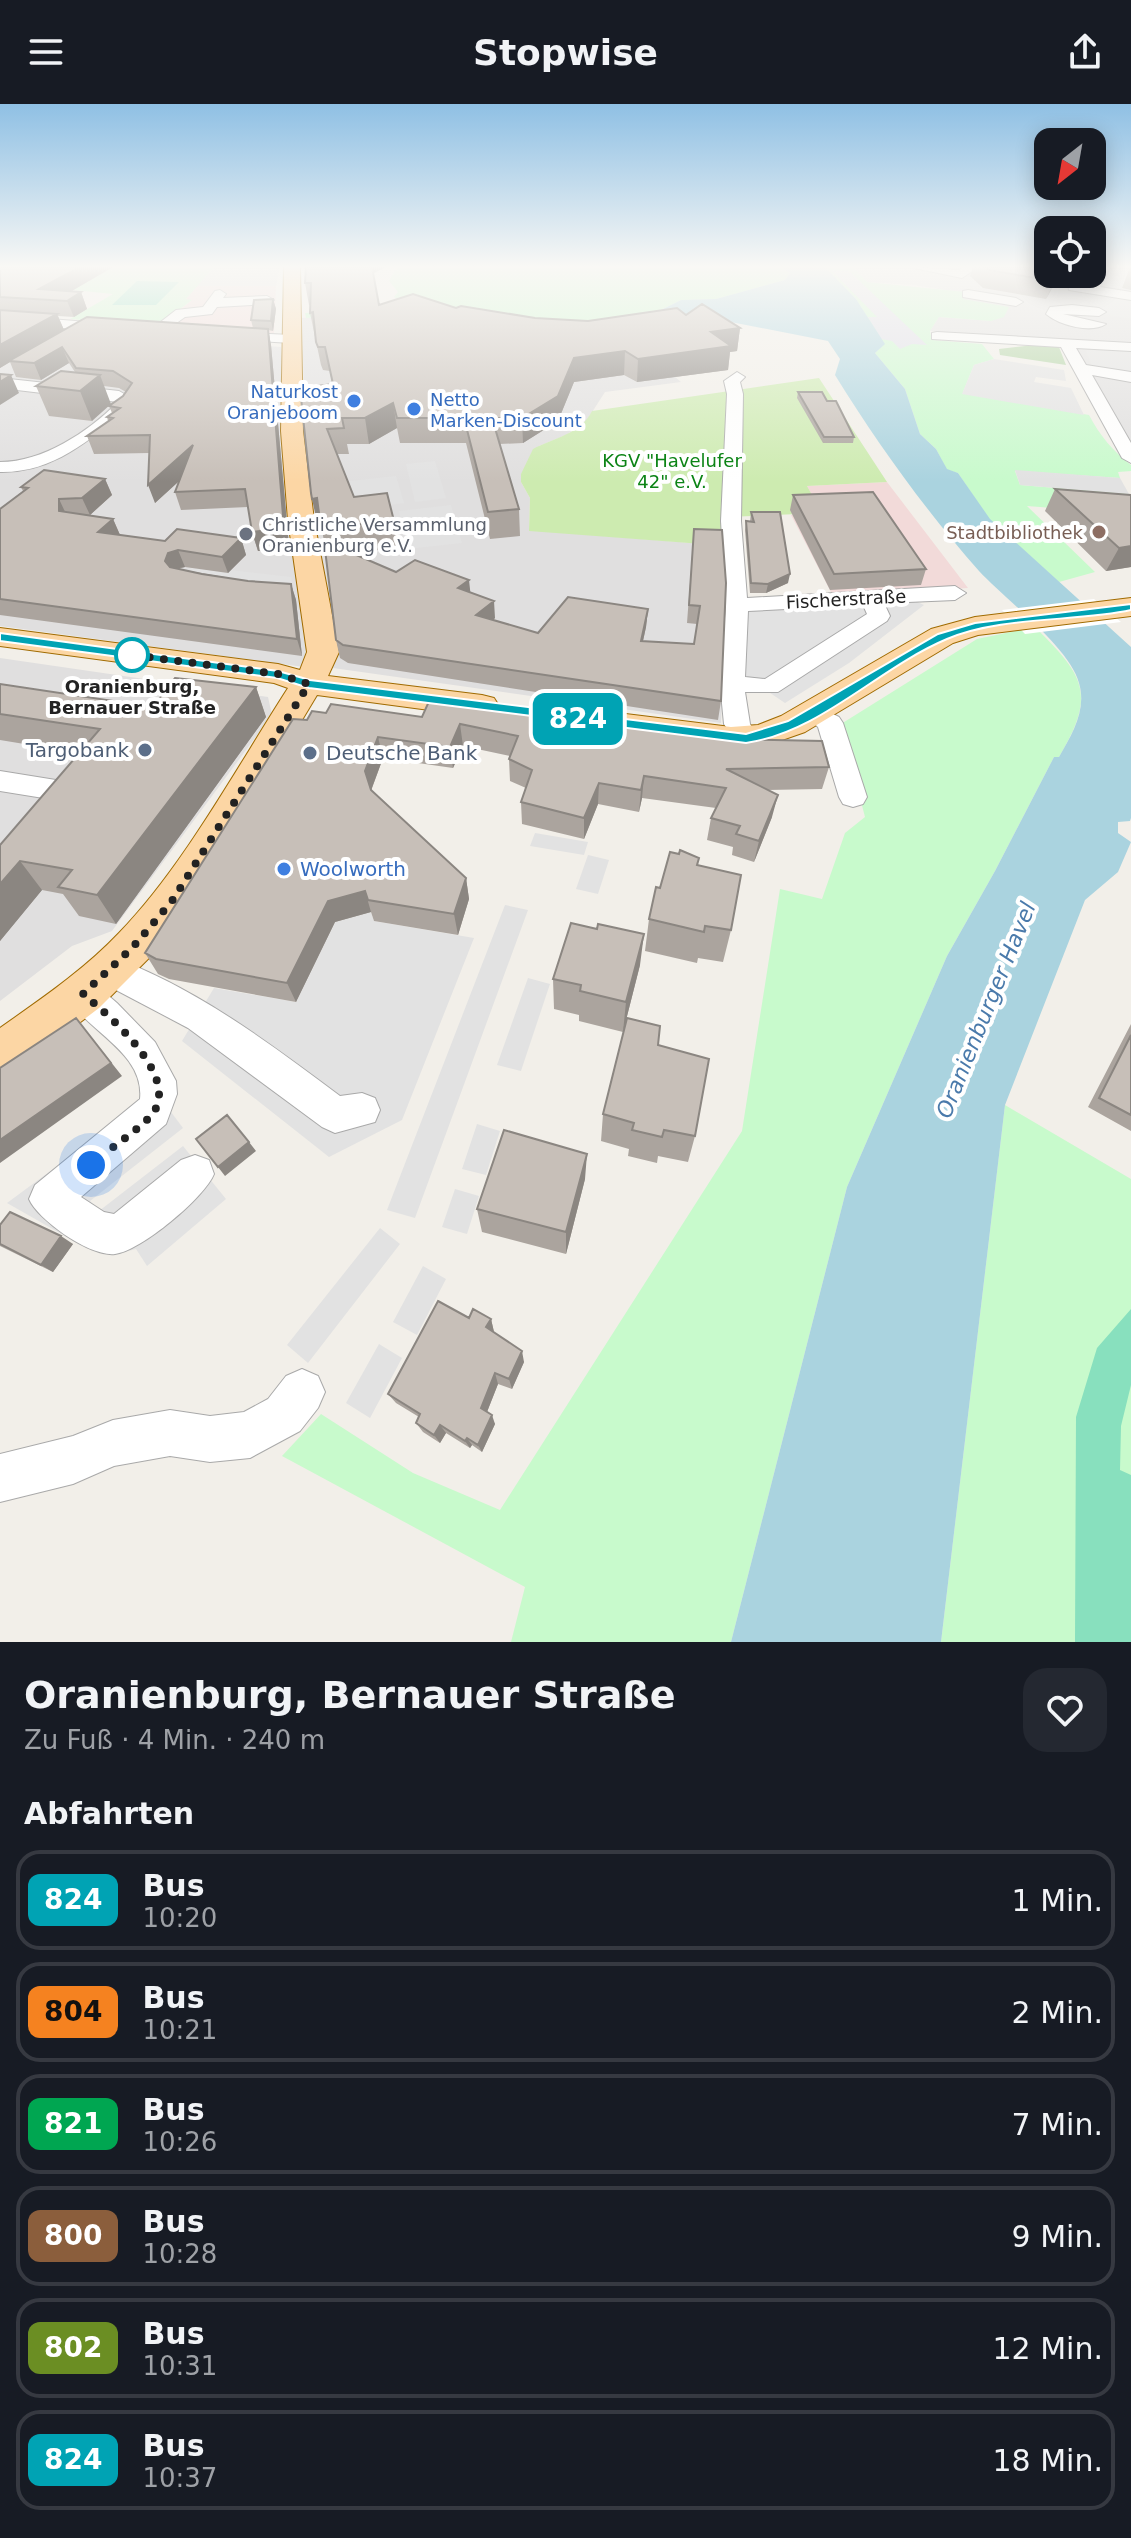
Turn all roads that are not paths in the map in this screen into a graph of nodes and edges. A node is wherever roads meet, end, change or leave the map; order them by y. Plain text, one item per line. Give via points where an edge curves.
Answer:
1 (291, 339) edge
2 (978, 339) edge
3 (1071, 339) edge
4 (1065, 342) junction
5 (1081, 369) junction
6 (5, 376) edge
7 (1131, 377) edge
8 (736, 385) dead end
9 (1131, 458) edge
10 (0, 467) edge
11 (955, 593) dead end
12 (870, 597) junction
13 (737, 605) junction
14 (1119, 609) edge
15 (0, 637) edge
16 (0, 653) edge
17 (732, 683) junction
18 (309, 684) junction
19 (813, 712) junction
20 (746, 738) junction
21 (0, 781) edge
22 (853, 797) dead end
23 (44, 813) edge
24 (96, 982) junction
25 (0, 1055) edge
26 (362, 1110) dead end
27 (195, 1174) dead end
28 (302, 1392) dead end
29 (0, 1478) edge

1 - 18 main road via 292,431 301,520 298,591 323,652
2 - 4 street
3 - 4 street
4 - 5 street
5 - 7 street
5 - 9 street
6 - 10 street via 127,400 40,464
8 - 13 street via 731,521
11 - 12 street, Fischerstraße
12 - 13 street, Fischerstraße
12 - 17 street via 879,616 769,687
13 - 17 street
14 - 19 main road via 975,626 942,636
15 - 18 main road via 278,674
16 - 18 main road via 268,689
17 - 20 street via 737,724
18 - 20 main road
18 - 24 main road via 172,901
19 - 20 main road via 777,731
19 - 22 street via 830,723
21 - 23 street via 62,791
24 - 25 main road
24 - 26 street via 162,993 265,1059 335,1115
24 - 27 street via 113,1019 155,1072 160,1093 153,1112 49,1199 97,1231 114,1234
28 - 29 street via 284,1415 250,1435 210,1439 170,1433 113,1443 73,1460

